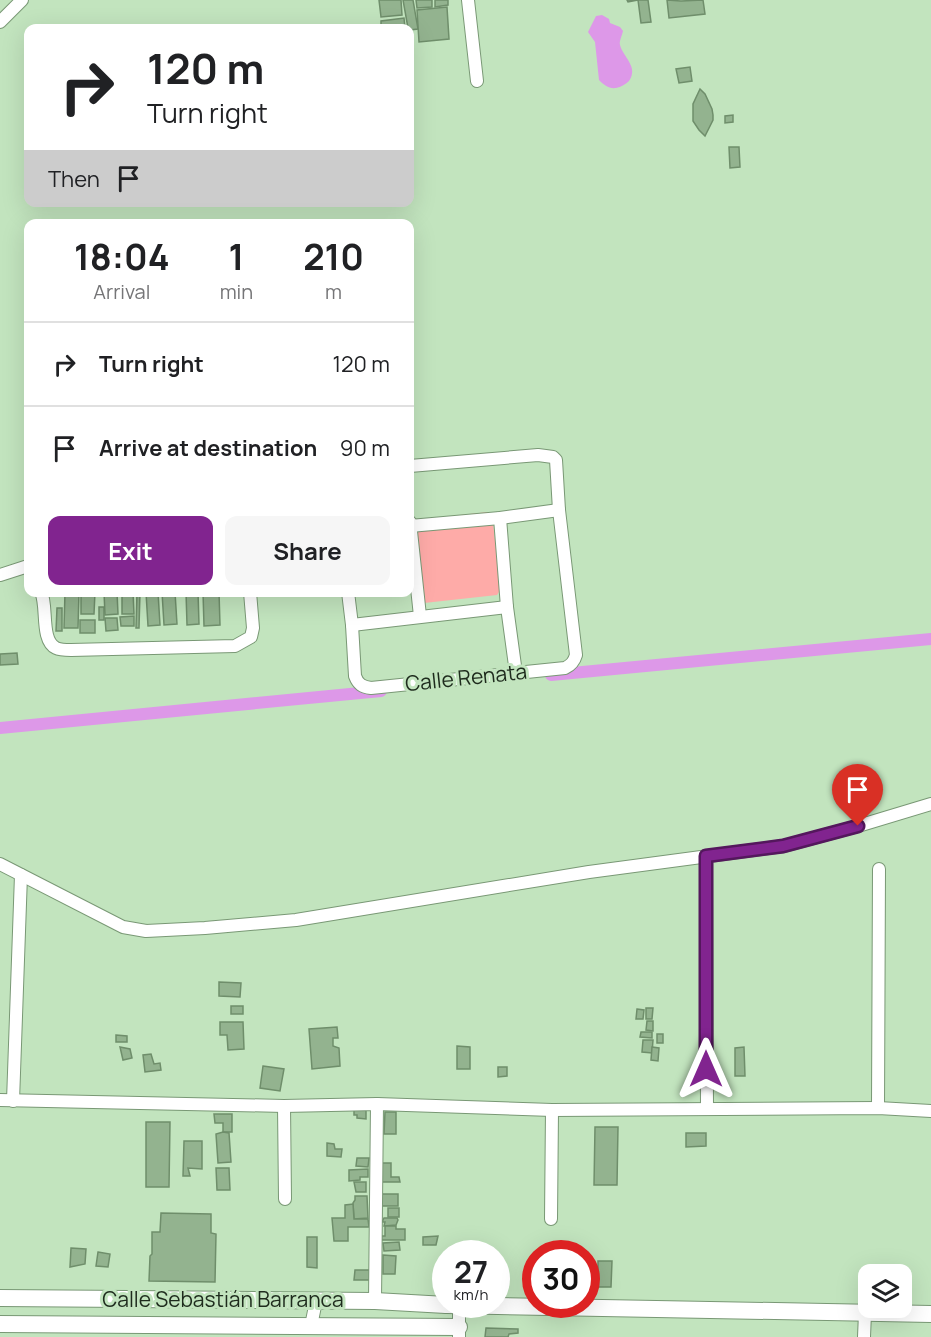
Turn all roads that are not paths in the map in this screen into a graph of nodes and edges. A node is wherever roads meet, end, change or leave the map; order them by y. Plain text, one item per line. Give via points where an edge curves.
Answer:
1 (22, 0) edge
2 (468, 0) edge
3 (0, 22) edge
4 (477, 81) dead end
5 (414, 466) edge
6 (559, 510) junction
7 (500, 518) junction
8 (414, 524) edge
9 (414, 561) edge
10 (24, 571) edge
11 (0, 575) edge
12 (43, 597) edge
13 (250, 597) edge
14 (349, 597) edge
15 (507, 607) junction
16 (420, 616) junction
17 (352, 625) junction
18 (516, 673) junction
19 (931, 804) edge
20 (706, 856) junction
21 (0, 864) edge
22 (879, 869) dead end
23 (21, 875) junction
24 (0, 1100) edge
25 (13, 1101) junction
26 (377, 1104) junction
27 (284, 1106) junction
28 (707, 1108) junction
29 (878, 1108) junction
30 (552, 1110) junction
31 (931, 1111) edge
32 (285, 1199) dead end
33 (551, 1219) dead end
34 (0, 1298) edge
35 (316, 1301) junction
36 (375, 1301) junction
37 (432, 1304) edge
38 (510, 1307) edge
39 (858, 1313) edge
40 (912, 1314) edge
41 (931, 1314) edge
42 (865, 1318) edge
43 (0, 1324) edge
44 (311, 1326) junction
45 (459, 1332) edge
46 (864, 1337) edge

1 - 3 street
2 - 4 street
5 - 6 street via 550,455 556,460
6 - 7 street
6 - 18 street, Calle Renata via 576,655 565,668
7 - 8 street
7 - 15 street
9 - 16 street
10 - 11 street
12 - 13 street via 50,644 70,650 235,646 251,637
14 - 17 street
15 - 16 street
15 - 18 street
16 - 17 street
17 - 18 street, Calle Renata via 355,676 360,685 371,688
19 - 20 street via 783,846
20 - 23 street via 296,920 146,931 123,927
20 - 28 street
21 - 23 street
22 - 29 street
23 - 25 street
24 - 25 street
25 - 27 street
26 - 27 street
26 - 30 street
26 - 36 street
27 - 32 street
28 - 29 street
28 - 30 street
29 - 31 street
30 - 33 street
34 - 35 street, Calle Sebastián Barranca
35 - 36 street, Calle Sebastián Barranca
35 - 44 street
36 - 37 street, Calle Sebastián Barranca
38 - 39 street, Calle Sebastián Barranca
40 - 41 street, Calle Sebastián Barranca
42 - 46 street
43 - 44 street
44 - 45 street

